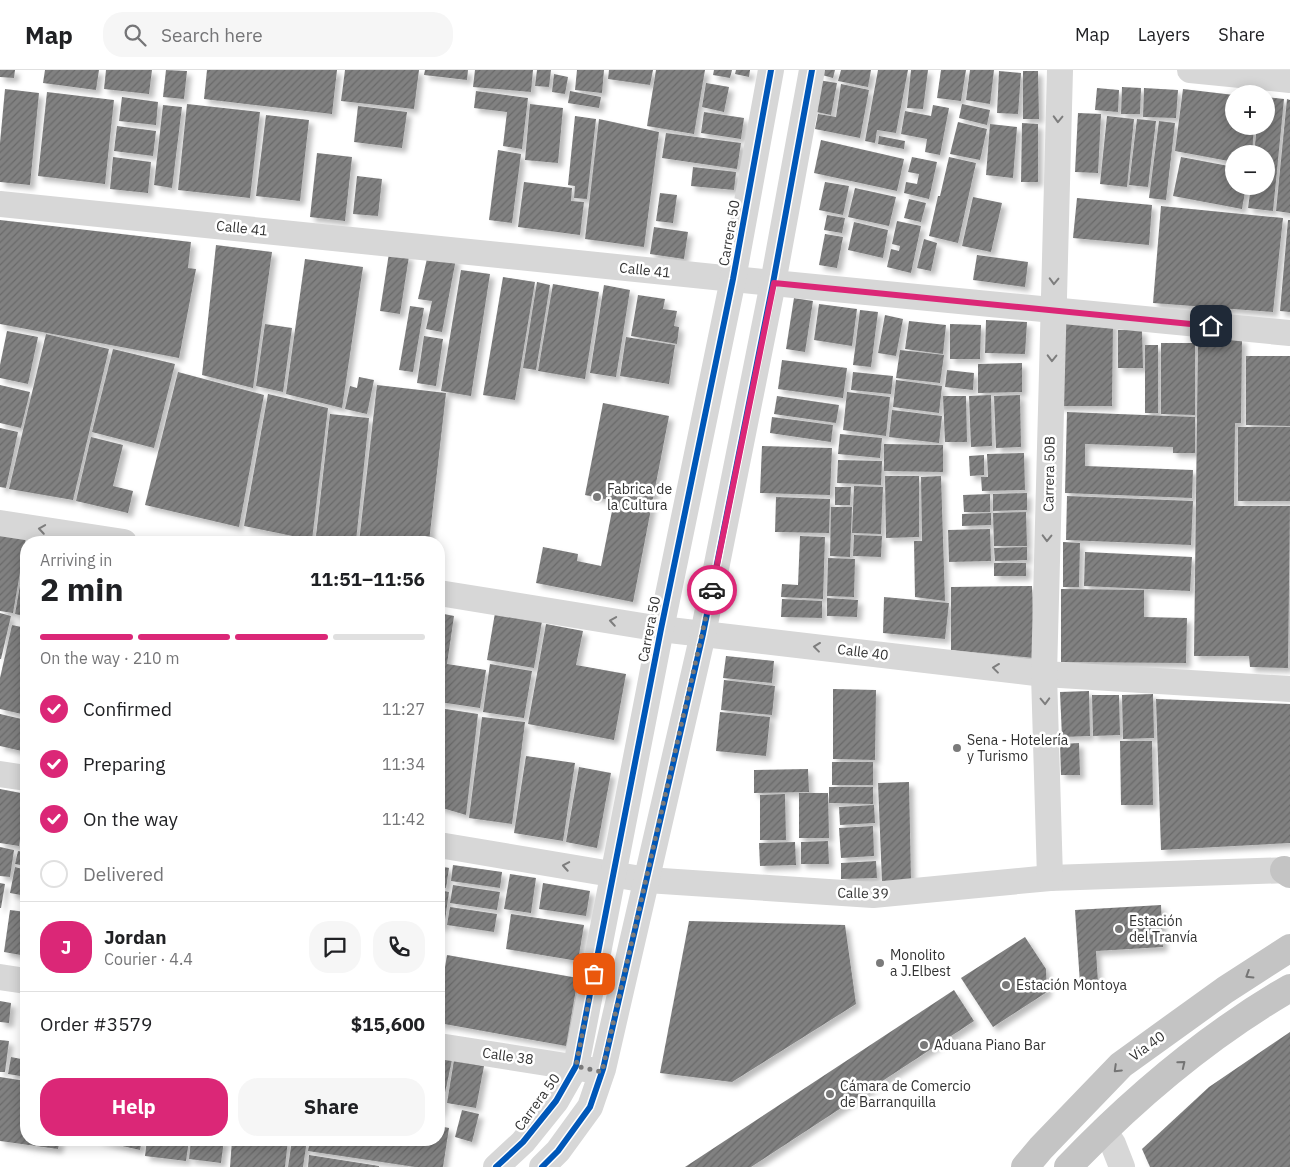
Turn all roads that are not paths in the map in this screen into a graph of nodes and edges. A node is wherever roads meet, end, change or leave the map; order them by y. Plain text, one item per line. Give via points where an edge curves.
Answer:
1 (771, 70) edge
2 (812, 70) edge
3 (1060, 70) edge
4 (1190, 70) edge
5 (1290, 80) edge
6 (0, 204) edge
7 (733, 279) junction
8 (774, 283) junction
9 (1053, 310) junction
10 (1290, 334) edge
11 (0, 522) edge
12 (87, 536) edge
13 (445, 594) edge
14 (661, 629) junction
15 (703, 634) junction
16 (1044, 674) junction
17 (1290, 689) edge
18 (0, 774) edge
19 (20, 777) edge
20 (445, 846) edge
21 (1288, 871) edge
22 (614, 874) junction
23 (1050, 878) junction
24 (647, 880) junction
25 (1290, 948) edge
26 (0, 977) edge
27 (20, 980) edge
28 (1290, 988) edge
29 (445, 1047) edge
30 (576, 1066) junction
31 (602, 1072) junction
32 (1104, 1130) junction
33 (496, 1167) edge
34 (542, 1167) edge
35 (1025, 1167) edge
36 (1068, 1167) edge
37 (1122, 1167) edge

1 - 7 street, Carrera 50
2 - 8 street
3 -> 9 street, Carrera 50B
4 - 5 street
6 - 7 street, Calle 41
7 - 8 street, Calle 41
7 - 14 street, Carrera 50
8 - 9 street, Calle 41
8 - 15 street
9 - 10 street, Calle 41
9 -> 16 street, Carrera 50B
12 -> 11 street
14 -> 13 street, Calle 40
14 - 15 street, Calle 40
14 - 22 street, Carrera 50
16 -> 15 street, Calle 40
15 - 24 street
16 - 17 street, Calle 40
16 -> 23 street, Carrera 50B
18 - 19 street
22 -> 20 street, Calle 39
21 - 23 street, Calle 39
22 - 24 street, Calle 39
22 - 30 street, Carrera 50
23 - 24 street, Calle 39 via 873,895
24 - 31 street
25 -> 35 highway, Vía 40 via 1121,1065
26 - 27 street
32 -> 28 highway via 1212,1040
29 - 30 street, Calle 38
30 - 31 street, Calle 38
30 - 33 street, Carrera 50 via 556,1101 523,1142
31 - 34 street via 590,1107
32 - 36 highway
32 - 37 street

